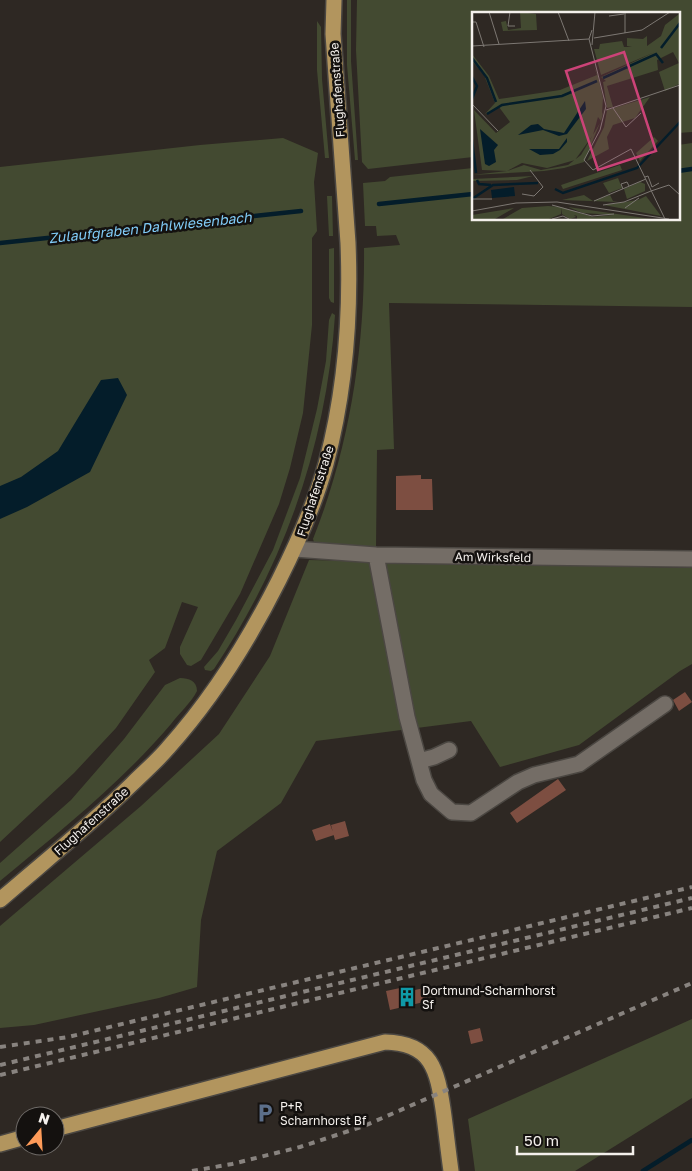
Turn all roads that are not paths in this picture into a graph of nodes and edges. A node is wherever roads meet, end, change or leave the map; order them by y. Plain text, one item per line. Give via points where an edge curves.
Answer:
1 (334, 0) edge
2 (295, 549) junction
3 (376, 555) junction
4 (692, 559) edge
5 (665, 704) dead end
6 (449, 750) dead end
7 (419, 761) junction
8 (0, 900) edge
9 (65, 1127) edge
10 (15, 1140) edge
11 (0, 1144) edge
12 (451, 1171) edge

1 - 2 main road, Flughafenstraße via 333,34 350,273 348,333 341,392 326,465
2 - 3 street, Am Wirksfeld
2 - 8 main road, Flughafenstraße via 241,649 215,689 167,750 106,809
3 - 4 street, Am Wirksfeld
3 - 7 street via 407,717
5 - 7 street via 578,764 518,782 471,813 452,812 431,794
6 - 7 street
9 - 12 main road via 385,1042 396,1042 419,1050 435,1069
10 - 11 main road

